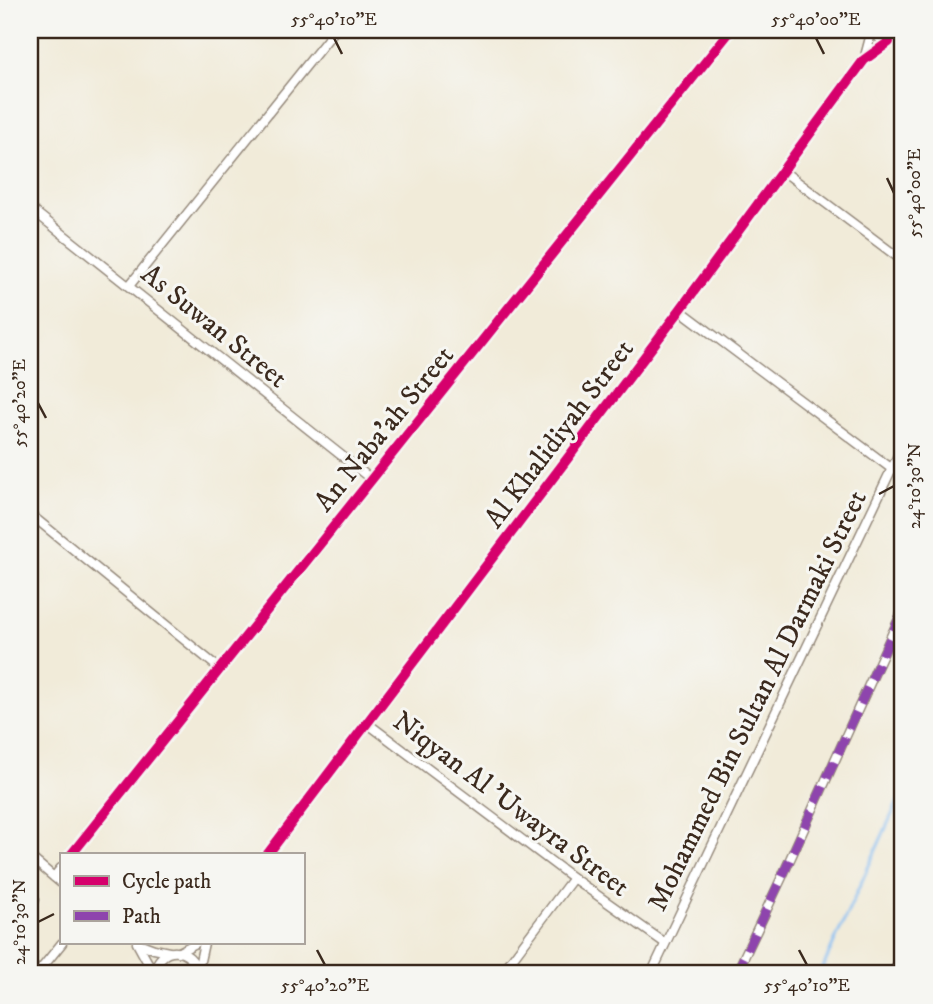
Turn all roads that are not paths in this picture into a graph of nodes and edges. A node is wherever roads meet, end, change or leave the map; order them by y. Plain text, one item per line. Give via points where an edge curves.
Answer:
1 (335, 30) edge
2 (731, 30) edge
3 (872, 30) edge
4 (898, 41) edge
5 (864, 60) junction
6 (783, 170) junction
7 (30, 208) edge
8 (903, 261) edge
9 (129, 286) junction
10 (680, 310) junction
11 (903, 445) edge
12 (892, 469) junction
13 (371, 480) junction
14 (30, 514) edge
15 (903, 610) edge
16 (220, 669) junction
17 (367, 723) junction
18 (73, 853) edge
19 (269, 853) edge
20 (30, 857) edge
21 (573, 878) junction
22 (58, 880) edge
23 (665, 943) junction
24 (61, 944) edge
25 (139, 944) edge
26 (140, 944) edge
27 (194, 944) edge
28 (204, 944) edge
29 (176, 952) junction
30 (903, 953) edge
31 (37, 974) edge
32 (154, 974) edge
33 (198, 974) edge
34 (501, 974) edge
35 (650, 974) edge
36 (736, 974) edge
37 (893, 974) edge

1 - 9 street
2 - 13 street, An Naba'ah Street
3 - 4 street via 879,38
3 - 5 street, Al Khalidiyah Street
4 - 5 street, Al Khalidiyah Street
5 - 6 street, Al Khalidiyah Street
6 - 8 street
6 - 10 street, Al Khalidiyah Street
7 - 9 street, As Suwan Street
9 - 13 street, As Suwan Street
10 - 12 street
10 - 17 street, Al Khalidiyah Street
11 - 12 street, Mohammed Bin Sultan Al Darmaki Street
12 - 23 street, Mohammed Bin Sultan Al Darmaki Street
13 - 16 street, An Naba'ah Street
14 - 16 street
15 - 36 street
16 - 18 street, An Naba'ah Street
17 - 19 street, Al Khalidiyah Street
17 - 21 street, Niqyan Al 'Uwayra Street
20 - 22 street
21 - 23 street, Niqyan Al 'Uwayra Street
21 - 34 street
23 - 35 street, Mohammed Bin Sultan Al Darmaki Street
24 - 31 street
25 - 32 street
26 - 29 street
27 - 29 street
28 - 33 street
29 - 32 street via 161,958
29 - 33 street via 192,959
30 - 37 street

